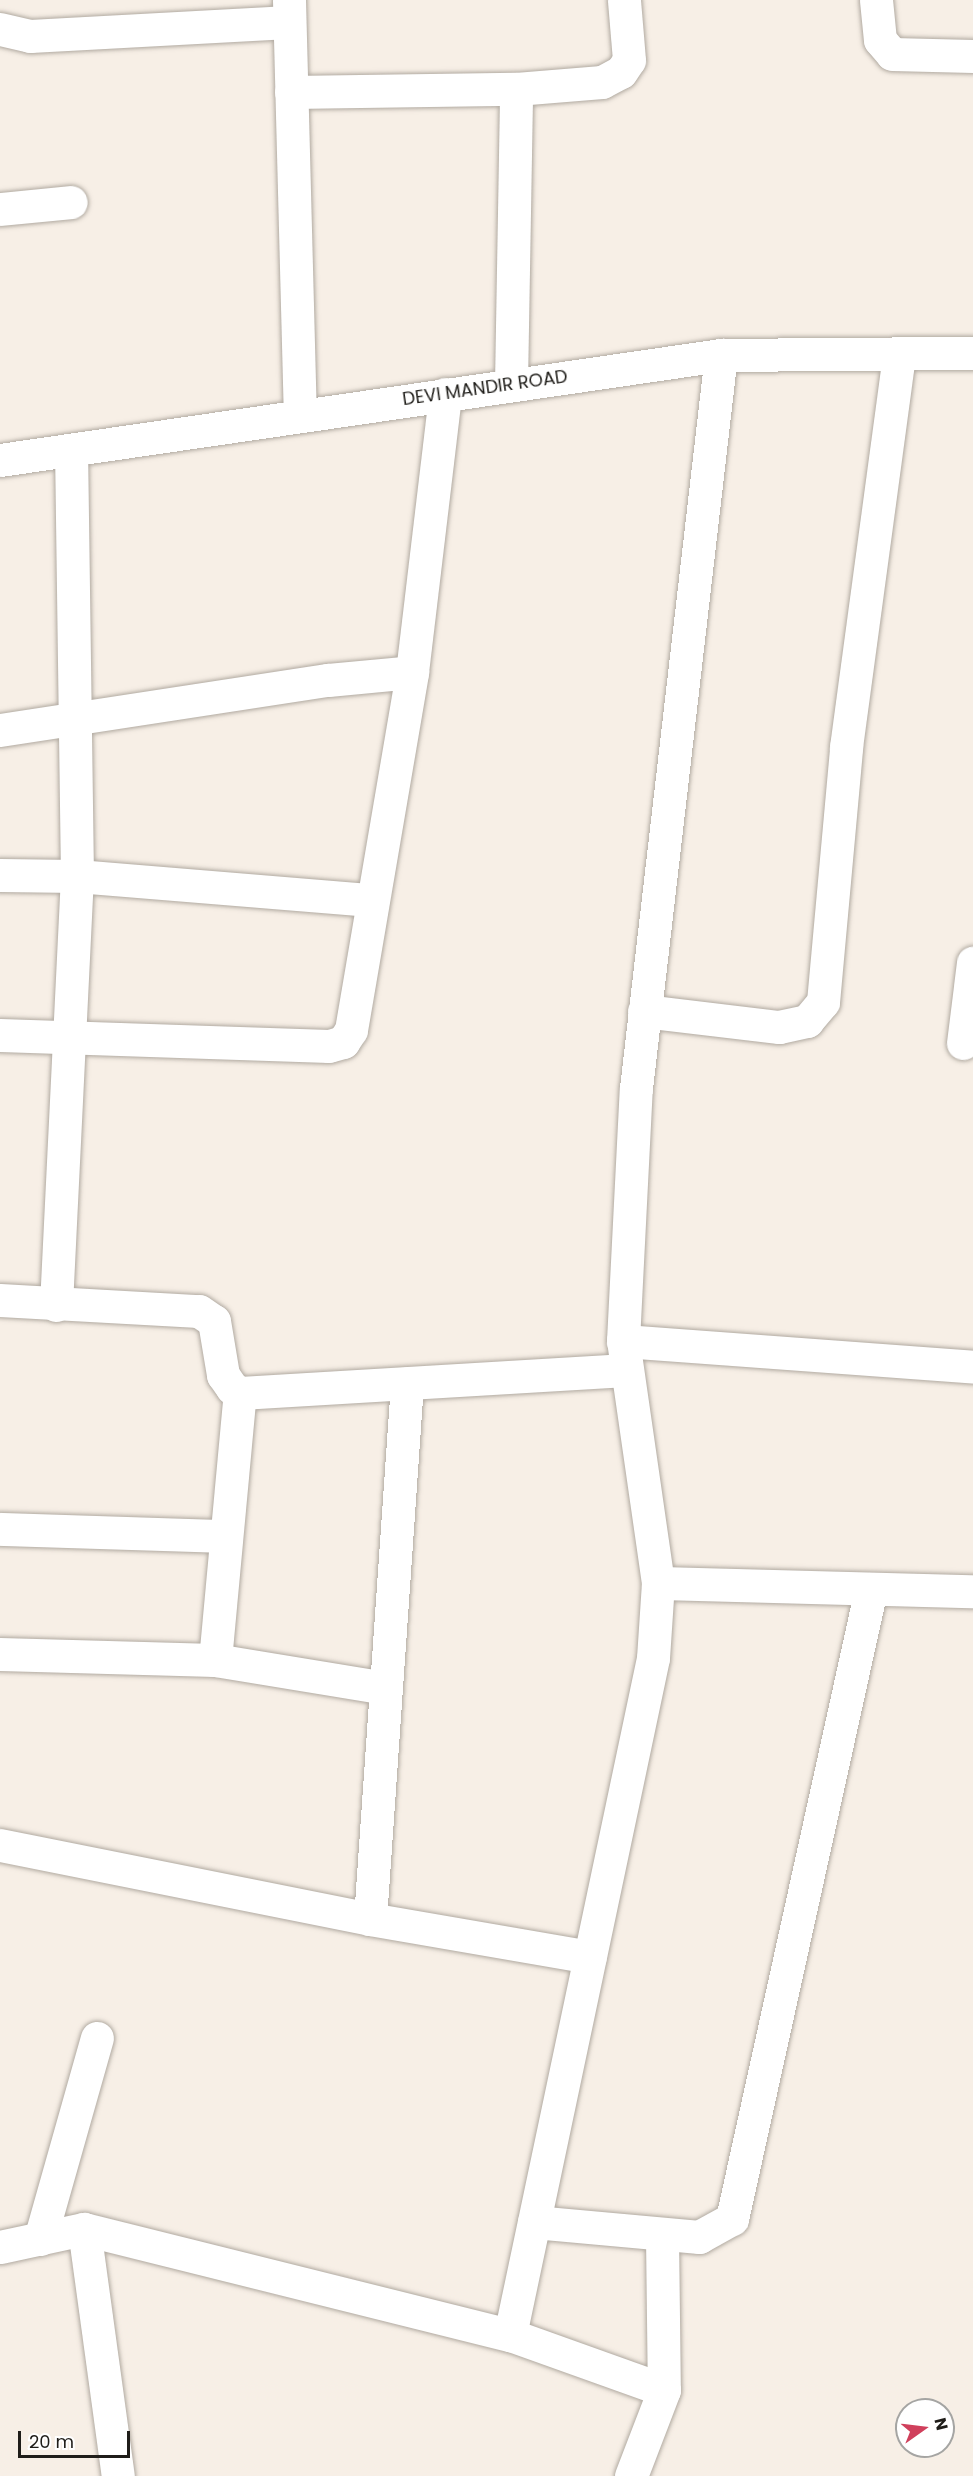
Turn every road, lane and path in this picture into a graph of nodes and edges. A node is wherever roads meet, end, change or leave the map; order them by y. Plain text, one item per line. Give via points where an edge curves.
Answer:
1 (624, 0) edge
2 (876, 0) edge
3 (289, 11) edge
4 (0, 29) edge
5 (973, 56) edge
6 (516, 89) junction
7 (291, 92) junction
8 (71, 202) dead end
9 (0, 209) edge
10 (973, 353) edge
11 (899, 354) junction
12 (721, 356) junction
13 (511, 384) junction
14 (445, 394) junction
15 (300, 416) junction
16 (71, 450) junction
17 (0, 460) edge
18 (412, 672) junction
19 (76, 718) junction
20 (0, 730) edge
21 (0, 875) edge
22 (77, 876) junction
23 (371, 900) junction
24 (973, 963) edge
25 (644, 1011) junction
26 (0, 1035) edge
27 (69, 1041) junction
28 (963, 1043) dead end
29 (0, 1300) edge
30 (56, 1305) junction
31 (625, 1356) junction
32 (973, 1367) edge
33 (408, 1383) junction
34 (240, 1393) junction
35 (0, 1529) edge
36 (226, 1536) junction
37 (658, 1583) junction
38 (871, 1589) junction
39 (973, 1592) edge
40 (0, 1654) edge
41 (214, 1660) junction
42 (386, 1688) junction
43 (0, 1845) edge
44 (370, 1919) junction
45 (590, 1958) junction
46 (97, 2038) dead end
47 (534, 2223) junction
48 (84, 2229) junction
49 (662, 2236) junction
50 (40, 2239) junction
51 (0, 2247) edge
52 (510, 2335) junction
53 (664, 2390) junction
54 (118, 2476) edge
55 (631, 2476) edge

1 - 6 street via 629,60 621,72 603,82
2 - 5 street via 880,40 892,54
3 - 4 street via 30,36
3 - 7 street
6 - 7 street
6 - 13 street
7 - 15 street
8 - 9 street
10 - 11 street, DEVI MANDIR ROAD
11 - 12 street, DEVI MANDIR ROAD
11 - 25 street via 846,747 823,1002 807,1021 778,1026
12 - 13 street, DEVI MANDIR ROAD
12 - 25 street
13 - 14 street, DEVI MANDIR ROAD
14 - 15 street, DEVI MANDIR ROAD
14 - 18 street
15 - 16 street, DEVI MANDIR ROAD
16 - 17 street, DEVI MANDIR ROAD
16 - 19 street
18 - 19 street via 328,680
18 - 23 street
19 - 20 street
19 - 22 street
21 - 22 street
22 - 23 street
22 - 27 street
23 - 27 street via 351,1030 343,1042 329,1046
24 - 28 street
25 - 31 street via 636,1088
26 - 27 street
27 - 30 street
29 - 30 street
30 - 34 street via 199,1311 214,1321 223,1375
31 - 32 street
31 - 33 street
31 - 37 street
33 - 34 street
33 - 42 street
34 - 36 street
35 - 36 street
36 - 41 street
37 - 38 street
37 - 45 street via 653,1658
38 - 39 street
38 - 49 street via 732,2219 699,2237
40 - 41 street
41 - 42 street
42 - 44 street
43 - 44 street
44 - 45 street
45 - 47 street
46 - 50 street
47 - 49 street
47 - 52 street
48 - 50 street
48 - 52 street
48 - 54 street
49 - 53 street
50 - 51 street
52 - 53 street
53 - 55 street

